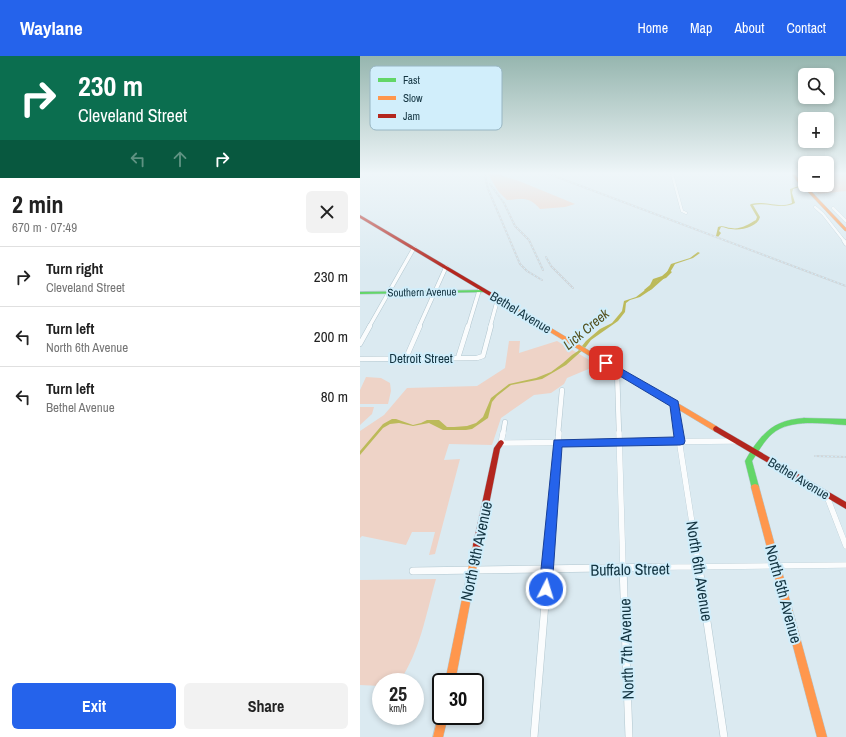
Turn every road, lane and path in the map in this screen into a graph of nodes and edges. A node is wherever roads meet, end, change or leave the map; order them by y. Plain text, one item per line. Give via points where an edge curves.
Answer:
1 (681, 206) edge
2 (822, 206) edge
3 (815, 207) dead end
4 (833, 208) dead end
5 (686, 213) dead end
6 (360, 216) edge
7 (846, 221) edge
8 (846, 231) edge
9 (846, 244) edge
10 (414, 248) junction
11 (446, 268) junction
12 (482, 291) junction
13 (389, 292) junction
14 (435, 292) junction
15 (360, 293) edge
16 (498, 298) junction
17 (360, 344) edge
18 (406, 358) junction
19 (458, 358) junction
20 (360, 359) edge
21 (617, 370) junction
22 (562, 390) dead end
23 (674, 404) junction
24 (505, 422) dead end
25 (846, 422) edge
26 (619, 441) junction
27 (680, 441) junction
28 (736, 441) junction
29 (558, 442) junction
30 (501, 443) junction
31 (754, 451) junction
32 (826, 494) junction
33 (846, 506) edge
34 (846, 546) edge
35 (846, 565) edge
36 (776, 566) junction
37 (699, 567) junction
38 (623, 569) junction
39 (547, 570) junction
40 (413, 571) dead end
41 (472, 571) junction
42 (452, 673) edge
43 (441, 725) edge
44 (438, 737) edge
45 (534, 737) edge
46 (630, 737) edge
47 (724, 737) edge
48 (822, 737) edge

1 - 5 street via 682,211
2 - 8 street
3 - 9 street
4 - 7 street
6 - 10 street, Bethel Avenue
10 - 11 street, Bethel Avenue
10 - 13 street
11 - 12 street, Bethel Avenue
11 - 14 street
12 - 14 street, Southern Avenue
12 - 16 street, Bethel Avenue
12 - 19 street
13 - 14 street, Southern Avenue
13 - 15 street, Southern Avenue
13 - 17 street
14 - 18 street
16 - 19 street, Detroit Street via 482,356
16 - 21 street, Bethel Avenue
18 - 19 street, Detroit Street
18 - 20 street, Detroit Street
21 - 23 street, Bethel Avenue
21 - 26 street, North 7th Avenue
22 - 29 street
23 - 27 street, North 6th Avenue
23 - 28 street, Bethel Avenue
24 - 30 street, North 9th Avenue
25 - 31 street via 795,422 782,425 770,432
26 - 27 street
26 - 29 street
26 - 38 street, North 7th Avenue
27 - 28 street
27 - 37 street, North 6th Avenue
28 - 31 street, Bethel Avenue
29 - 30 street
29 - 39 street
30 - 41 street, North 9th Avenue via 497,448
31 - 32 street, Bethel Avenue
31 - 36 street, North 5th Avenue via 748,462
32 - 33 street, Bethel Avenue
32 - 34 street
35 - 36 street, Buffalo Street
36 - 37 street, Buffalo Street
36 - 48 street, North 5th Avenue
37 - 38 street, Buffalo Street
37 - 47 street, North 6th Avenue
38 - 39 street, Buffalo Street
38 - 46 street, North 7th Avenue
39 - 41 street, Buffalo Street
39 - 45 street
40 - 41 street, Buffalo Street
41 - 42 street, North 9th Avenue
43 - 44 street

